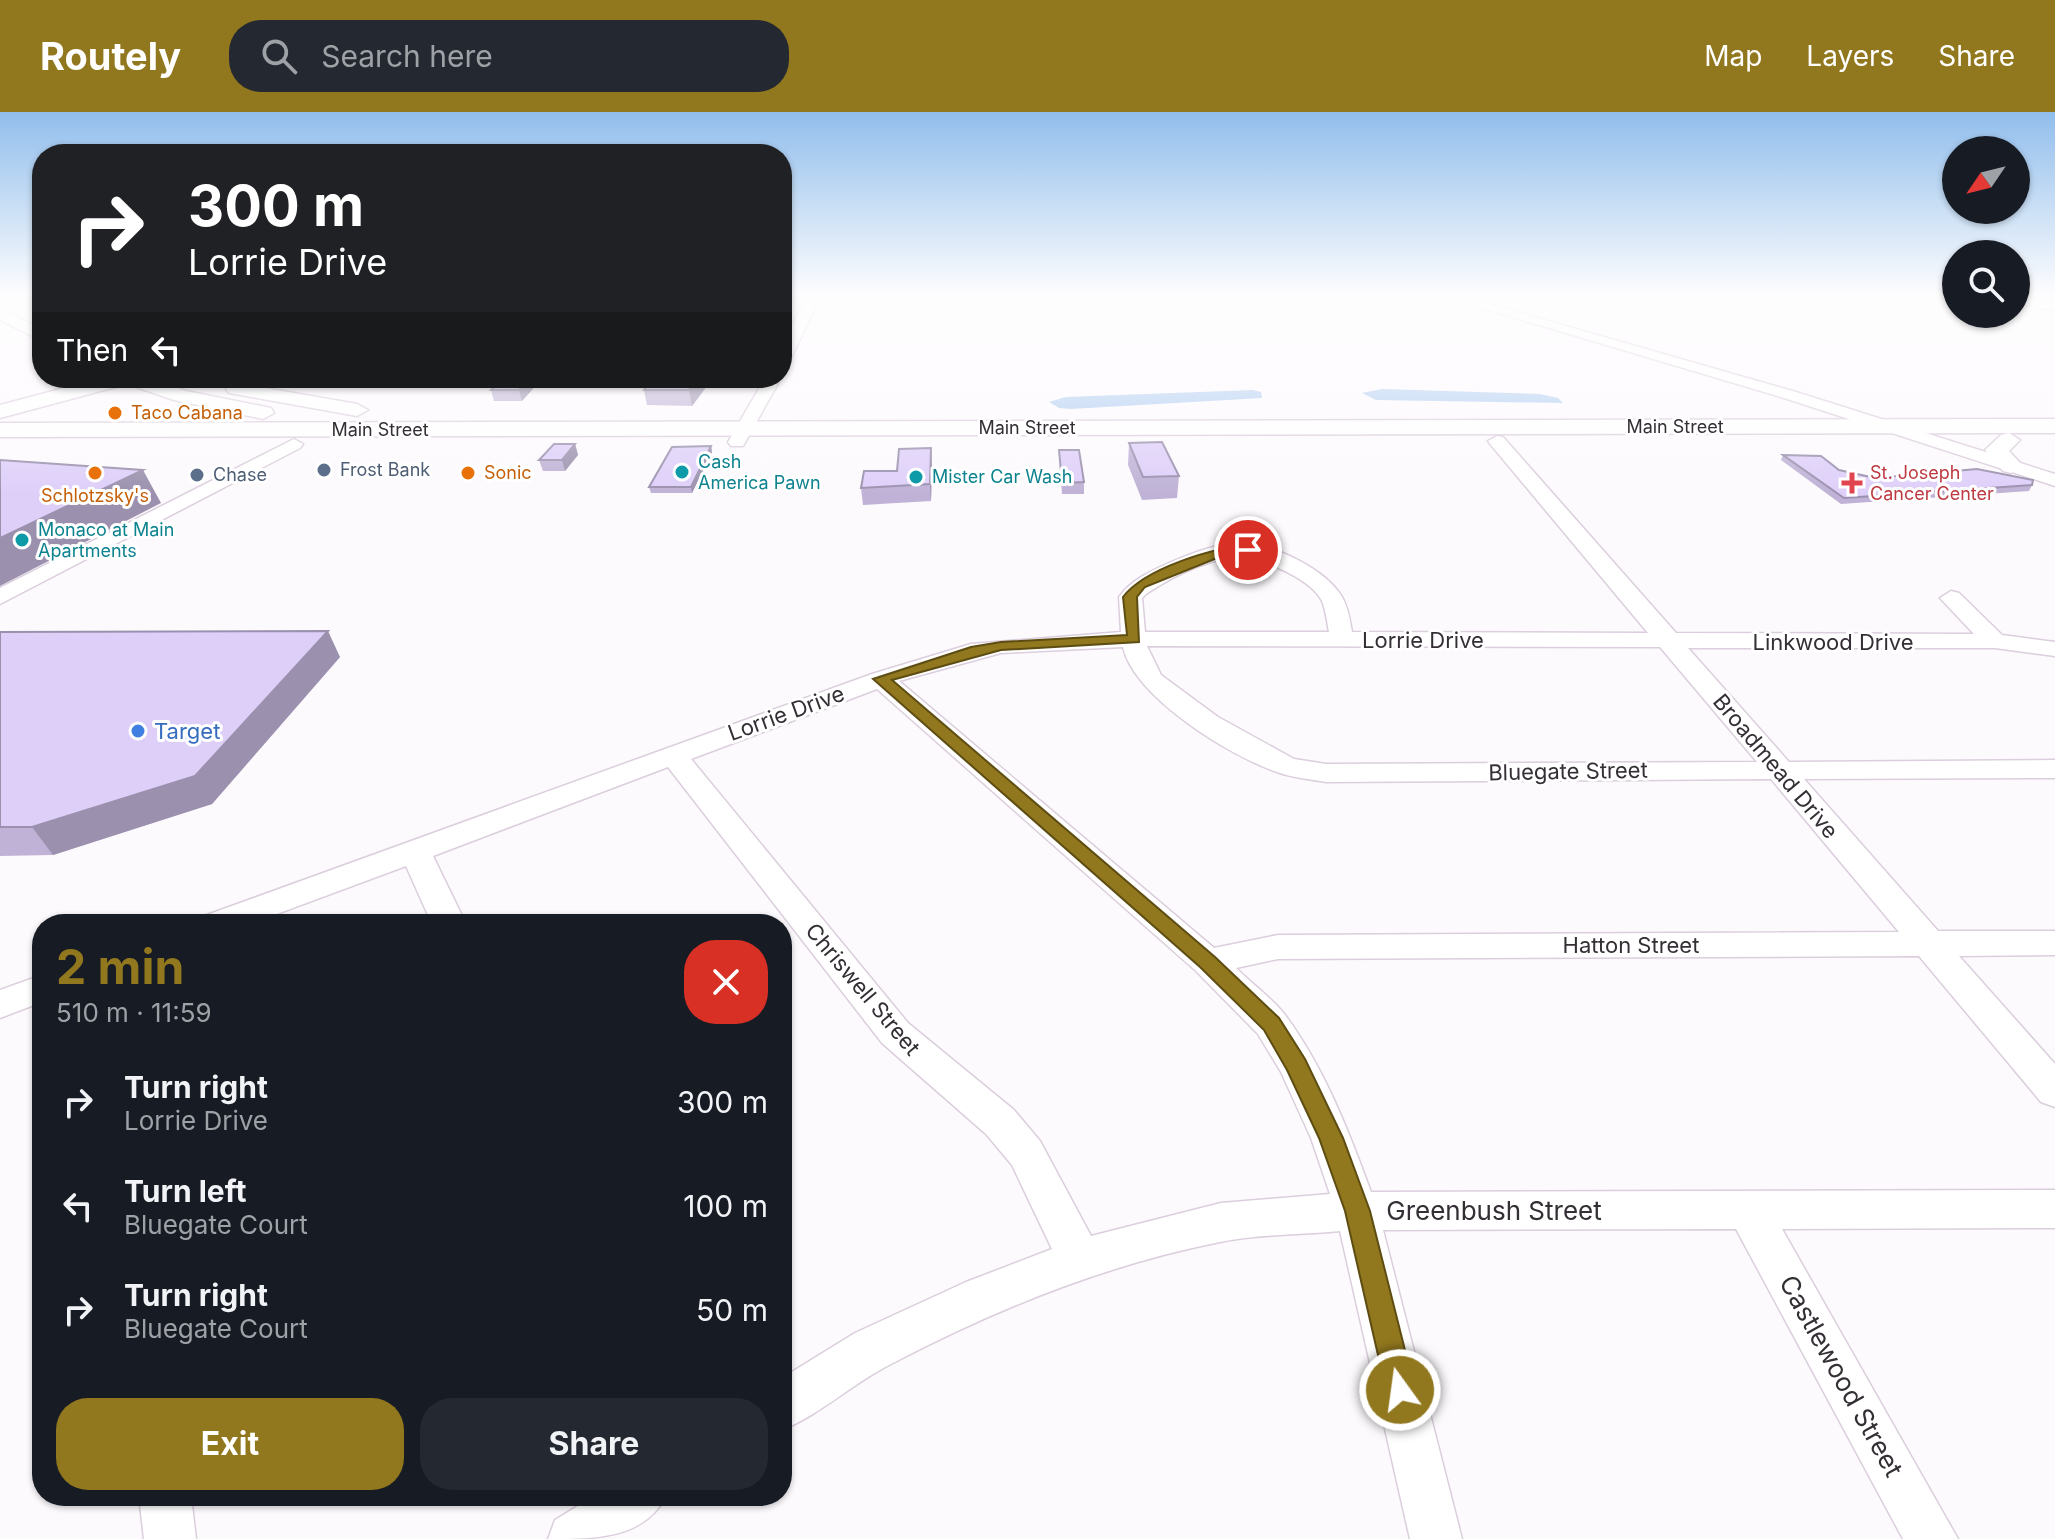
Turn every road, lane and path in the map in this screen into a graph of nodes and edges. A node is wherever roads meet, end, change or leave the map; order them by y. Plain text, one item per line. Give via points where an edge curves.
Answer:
1 (1674, 362) edge
2 (63, 388) edge
3 (88, 388) edge
4 (160, 388) edge
5 (237, 388) edge
6 (768, 388) edge
7 (41, 400) junction
8 (1810, 401) junction
9 (314, 405) junction
10 (0, 412) edge
11 (286, 417) junction
12 (1809, 426) junction
13 (1887, 426) junction
14 (2055, 426) edge
15 (542, 429) junction
16 (0, 430) edge
17 (403, 431) junction
18 (1492, 434) junction
19 (742, 435) junction
20 (302, 437) junction
21 (1931, 440) junction
22 (2009, 440) junction
23 (2055, 440) edge
24 (496, 443) junction
25 (0, 446) edge
26 (2011, 466) junction
27 (2055, 480) edge
28 (0, 597) edge
29 (1951, 598) dead end
30 (1134, 639) junction
31 (1342, 640) junction
32 (1995, 641) junction
33 (1671, 642) junction
34 (2055, 649) edge
35 (881, 679) junction
36 (672, 754) junction
37 (1779, 769) junction
38 (2055, 769) edge
39 (415, 851) junction
40 (243, 914) edge
41 (444, 914) edge
42 (1925, 943) junction
43 (2055, 943) edge
44 (1208, 962) junction
45 (32, 992) edge
46 (0, 1004) edge
47 (2055, 1091) edge
48 (2055, 1209) edge
49 (1357, 1211) junction
50 (1749, 1212) junction
51 (1080, 1259) junction
52 (792, 1400) edge
53 (166, 1506) edge
54 (625, 1506) edge
55 (170, 1539) edge
56 (574, 1539) edge
57 (1436, 1539) edge
58 (1932, 1539) edge

1 - 8 street
2 - 7 main road
3 - 7 main road
4 - 11 main road
5 - 9 main road
6 - 19 street
7 - 10 main road
8 - 12 main road via 1822,413
8 - 13 street
9 - 11 main road
9 - 15 main road
11 - 17 main road
12 - 13 main road, Main Street
12 - 18 main road, Main Street
13 - 14 main road, Main Street
13 - 21 street
15 - 17 main road, Main Street
15 - 19 main road, Main Street
16 - 20 main road, Main Street
17 - 20 main road, Main Street
17 - 24 main road
18 - 19 main road, Main Street
18 - 21 main road, Main Street
18 - 33 street, Broadmead Drive
19 - 24 main road, Main Street
20 - 24 main road, Main Street
20 - 25 main road, Main Street
20 - 28 street
21 - 22 main road, Main Street
21 - 26 street
22 - 23 main road, Main Street
22 - 26 main road via 1996,450
26 - 27 street
29 - 32 street
30 - 31 street, Lorrie Drive
30 - 31 street, Bluegate Street via 1130,597 1140,584 1225,551 1248,550 1331,595
30 - 35 street, Lorrie Drive via 1001,646
30 - 37 street, Bluegate Street via 1144,670 1165,690 1243,745 1287,766 1326,773
31 - 33 street, Lorrie Drive
32 - 33 street, Linkwood Drive
32 - 34 street, Linkwood Drive
33 - 37 street, Broadmead Drive
35 - 36 street, Lorrie Drive
35 - 44 street
36 - 39 street, Lorrie Drive
36 - 51 street, Chriswell Street via 895,1033 1000,1122 1026,1153
37 - 38 street, Bluegate Street
37 - 42 street, Broadmead Drive
39 - 40 street, Lorrie Drive
39 - 41 street
42 - 43 street, Hatton Street
42 - 44 street, Hatton Street via 1278,947
42 - 47 street, Broadmead Drive
44 - 49 street via 1271,1024 1297,1066
45 - 46 street
48 - 50 street, Greenbush Street
49 - 50 street, Greenbush Street
49 - 51 street, Greenbush Street via 1221,1222
49 - 57 street
50 - 58 street, Castlewood Street
51 - 52 street, Greenbush Street via 871,1349
53 - 55 street
54 - 56 street

